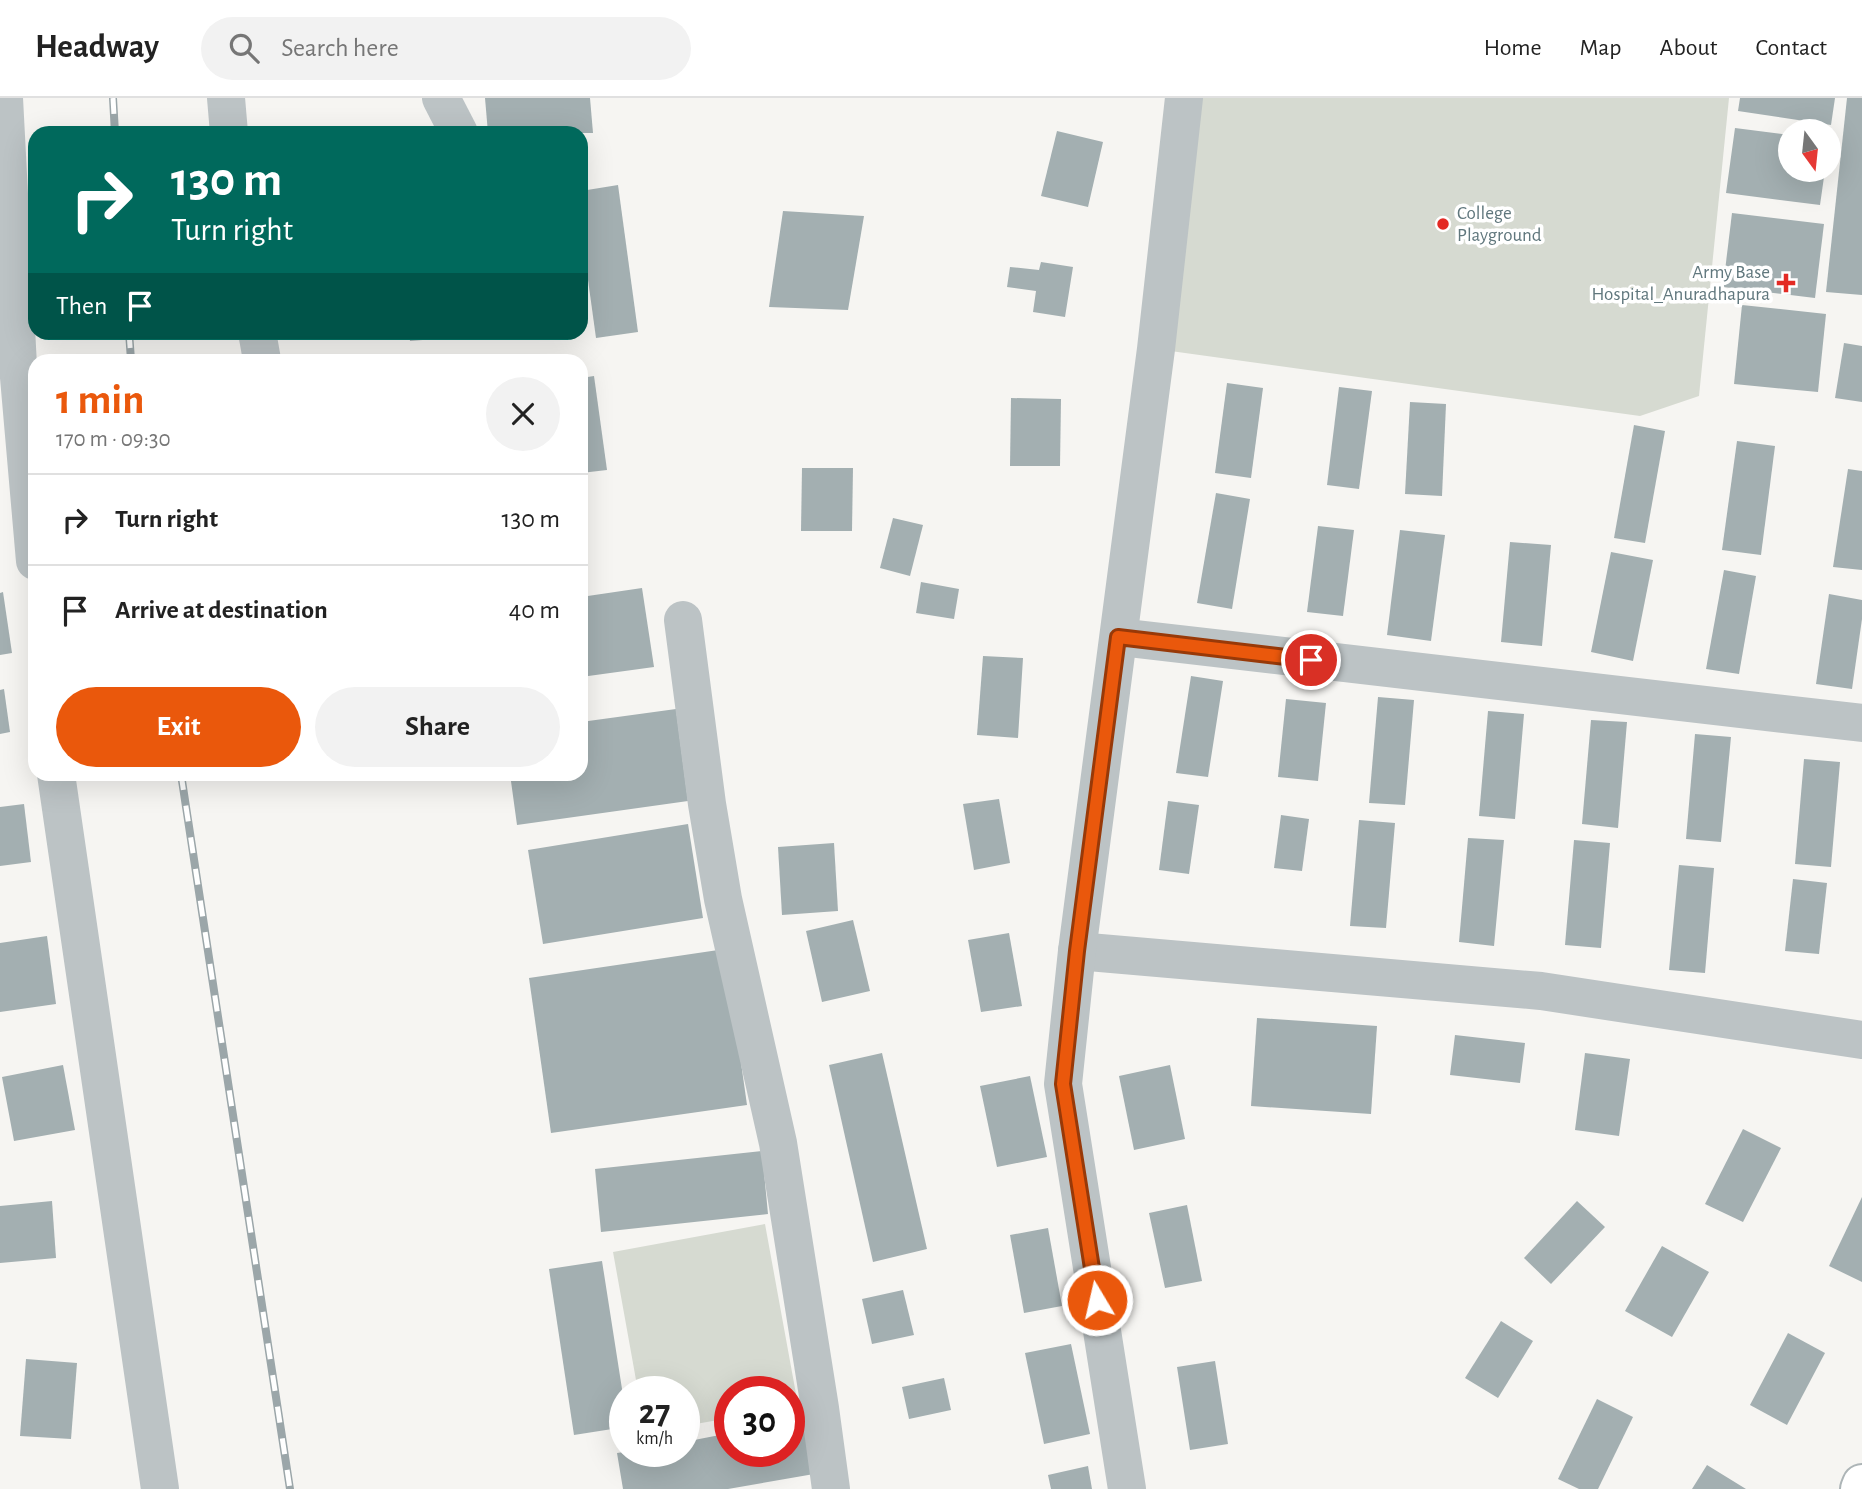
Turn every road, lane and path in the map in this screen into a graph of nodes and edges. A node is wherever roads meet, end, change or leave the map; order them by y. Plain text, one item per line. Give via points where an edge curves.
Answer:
1 (4, 98) edge
2 (226, 98) edge
3 (441, 98) edge
4 (1184, 98) edge
5 (228, 126) edge
6 (455, 126) edge
7 (28, 481) edge
8 (683, 620) dead end
9 (1118, 637) junction
10 (1862, 723) edge
11 (57, 781) edge
12 (1077, 951) junction
13 (1862, 1040) edge
14 (1862, 1484) edge
15 (160, 1489) edge
16 (831, 1489) edge
17 (1127, 1489) edge
18 (1860, 1489) edge

1 - 7 street
2 - 5 street
3 - 6 street
4 - 9 street
8 - 16 street via 707,804 778,1143
9 - 10 street
9 - 12 street
11 - 15 street
12 - 13 street via 1541,991
12 - 17 street via 1063,1084
14 - 18 main road

